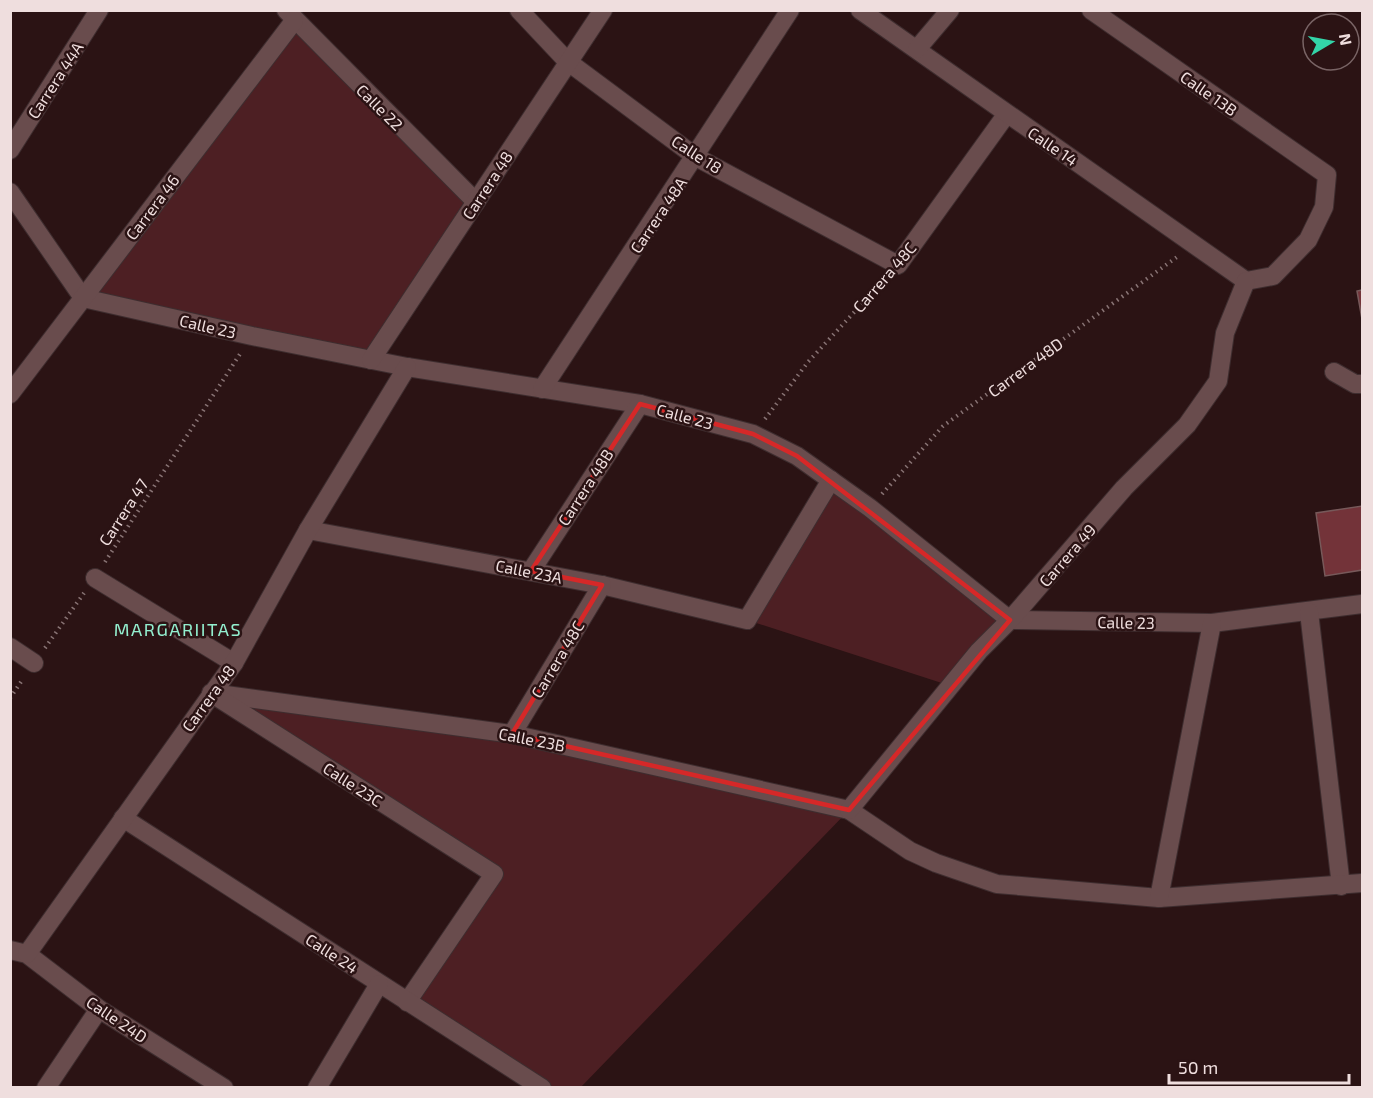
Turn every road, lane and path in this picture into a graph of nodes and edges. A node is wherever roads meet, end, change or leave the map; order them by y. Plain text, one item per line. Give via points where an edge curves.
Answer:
1 (99, 10) edge
2 (519, 10) edge
3 (603, 10) edge
4 (790, 10) edge
5 (860, 10) edge
6 (950, 10) edge
7 (1091, 10) edge
8 (290, 16) edge
9 (917, 49) junction
10 (567, 61) junction
11 (1006, 115) junction
12 (10, 150) edge
13 (696, 157) junction
14 (10, 192) edge
15 (476, 202) junction
16 (1196, 244) junction
17 (898, 265) junction
18 (1246, 281) junction
19 (83, 298) junction
20 (252, 336) junction
21 (371, 360) junction
22 (407, 367) junction
23 (1334, 372) dead end
24 (1362, 384) edge
25 (542, 389) junction
26 (10, 394) edge
27 (640, 404) junction
28 (753, 434) junction
29 (831, 480) junction
30 (870, 508) junction
31 (308, 531) junction
32 (531, 571) junction
33 (95, 578) junction
34 (602, 585) junction
35 (1362, 604) edge
36 (1309, 612) junction
37 (1010, 620) junction
38 (1212, 623) junction
39 (10, 647) edge
40 (34, 663) junction
41 (234, 663) junction
42 (211, 693) junction
43 (10, 698) edge
44 (512, 734) junction
45 (849, 810) junction
46 (123, 818) junction
47 (1362, 883) edge
48 (1341, 886) junction
49 (1159, 898) junction
50 (19, 952) edge
51 (379, 984) junction
52 (407, 1002) junction
53 (99, 1009) junction
54 (46, 1088) edge
55 (224, 1088) edge
56 (316, 1088) edge
57 (542, 1088) edge

1 - 12 street, Carrera 44A
2 - 10 street, Calle 18
3 - 10 street, Carrera 48
4 - 13 street, Carrera 48A
5 - 9 street, Calle 14
6 - 9 street
7 - 18 street, Calle 13B via 1327,175 1324,207 1308,240 1273,276
8 - 15 street, Calle 22
8 - 19 street, Carrera 46
9 - 11 street, Calle 14
10 - 13 street, Calle 18
10 - 15 street, Carrera 48
11 - 16 street, Calle 14
11 - 17 street, Carrera 48C
13 - 17 street, Calle 18
13 - 25 street, Carrera 48A
14 - 19 street
15 - 21 street, Carrera 48
16 - 18 street, Calle 14
16 - 30 path, Carrera 48D via 943,426
17 - 28 path, Carrera 48C via 808,362
18 - 37 street, Carrera 49 via 1225,333 1218,381 1187,425 1124,488
19 - 20 street, Calle 23
19 - 26 street, Carrera 46
20 - 21 street, Calle 23
20 - 33 path, Carrera 47
21 - 22 street, Calle 23
22 - 25 street, Calle 23
22 - 31 street, Carrera 48
23 - 24 street
25 - 27 street, Calle 23
27 - 28 street, Calle 23
27 - 32 street, Carrera 48B
28 - 29 street, Calle 23
29 - 30 street, Calle 23
29 - 34 street, Calle 23A via 747,620
30 - 37 street, Calle 23
31 - 32 street, Calle 23A
31 - 41 street, Carrera 48
32 - 34 street, Calle 23A
33 - 40 path, Carrera 47
33 - 41 street
34 - 44 street, Carrera 48C
35 - 36 street, Calle 23
36 - 38 street, Calle 23
36 - 48 street
37 - 38 street, Calle 23
37 - 45 street, Carrera 49 via 979,651
38 - 49 street
39 - 40 street
40 - 43 path, Carrera 47
41 - 42 street, Carrera 48
42 - 44 street, Calle 23B
42 - 46 street, Carrera 48
42 - 52 street, Calle 23C via 494,874
44 - 45 street, Calle 23B
45 - 49 street via 910,851 997,884
46 - 50 street, Carrera 48
46 - 51 street, Calle 24
47 - 48 street
48 - 49 street
50 - 53 street, Calle 24D
51 - 52 street, Calle 24
51 - 56 street
52 - 57 street, Calle 24
53 - 54 street
53 - 55 street, Calle 24D

